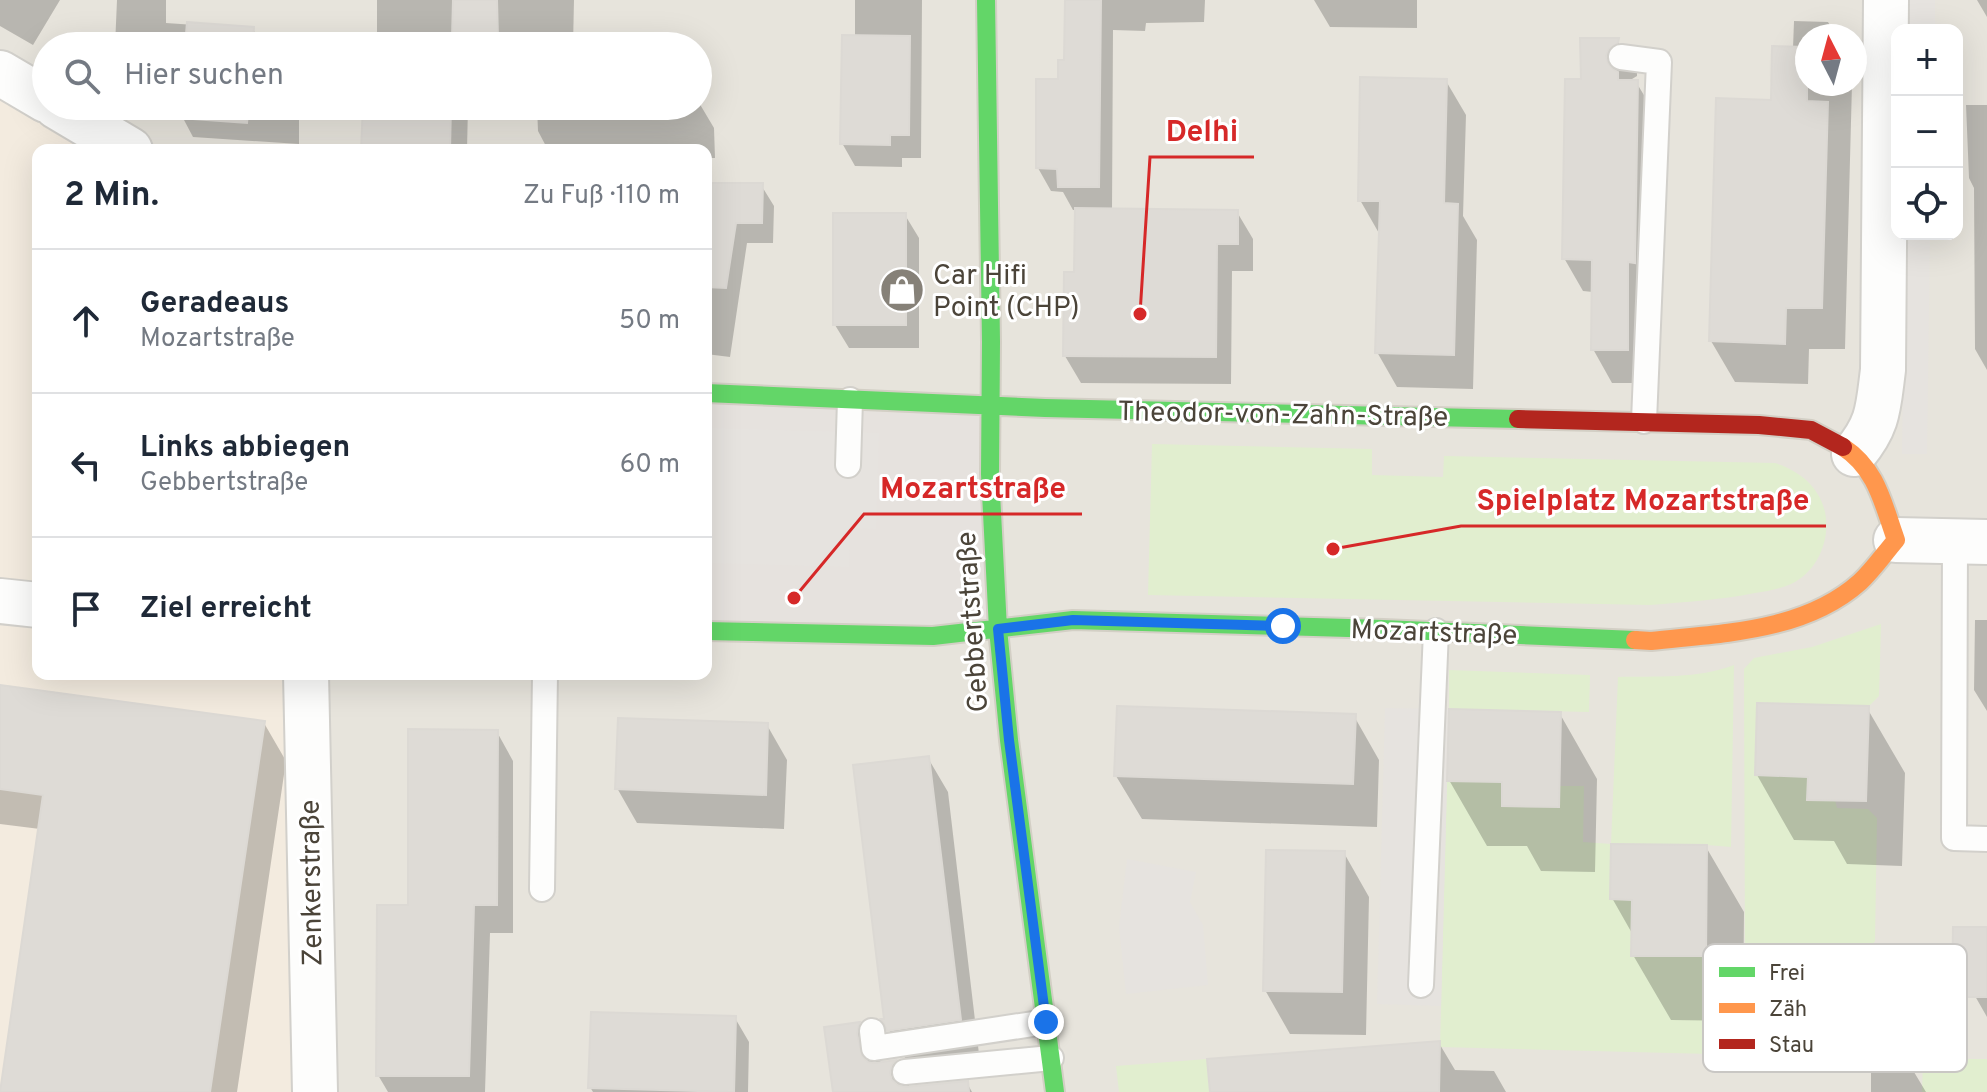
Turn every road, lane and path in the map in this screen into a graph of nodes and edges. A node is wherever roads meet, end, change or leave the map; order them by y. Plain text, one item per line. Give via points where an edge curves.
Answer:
1 (986, 0) edge
2 (1886, 0) edge
3 (1621, 57) dead end
4 (0, 73) edge
5 (32, 92) edge
6 (80, 120) edge
7 (120, 144) edge
8 (712, 393) edge
9 (850, 400) junction
10 (991, 406) junction
11 (1644, 421) junction
12 (1854, 454) junction
13 (848, 465) dead end
14 (1896, 540) junction
15 (1971, 542) edge
16 (0, 601) edge
17 (32, 604) edge
18 (998, 629) junction
19 (712, 631) edge
20 (1436, 631) junction
21 (306, 680) edge
22 (545, 680) edge
23 (1987, 839) edge
24 (542, 889) dead end
25 (1421, 985) dead end
26 (1046, 1022) junction
27 (872, 1031) dead end
28 (1051, 1058) junction
29 (905, 1072) dead end
30 (315, 1092) edge
31 (1055, 1092) edge

1 - 10 street, Gebbertstraße
2 - 12 street via 1883,370 1876,420
3 - 11 lane via 1659,62
4 - 5 street
6 - 7 street
8 - 9 street, Theodor-von-Zahn-Straße
9 - 10 street, Theodor-von-Zahn-Straße
9 - 13 lane
10 - 11 street, Theodor-von-Zahn-Straße
10 - 18 street, Gebbertstraße
11 - 12 street, Theodor-von-Zahn-Straße via 1811,430
12 - 14 street via 1875,480
14 - 15 street
14 - 20 street, Mozartstraße via 1861,581 1832,603 1757,629 1651,641
15 - 23 lane via 1954,838
16 - 17 street
18 - 19 street, Mozartstraße via 933,636
18 - 20 street, Mozartstraße via 1073,620
18 - 26 street, Gebbertstraße
20 - 25 lane
21 - 30 street, Zenkerstraße
22 - 24 lane
26 - 27 lane via 874,1048
26 - 28 street, Gebbertstraße
28 - 29 lane
28 - 31 street, Gebbertstraße

